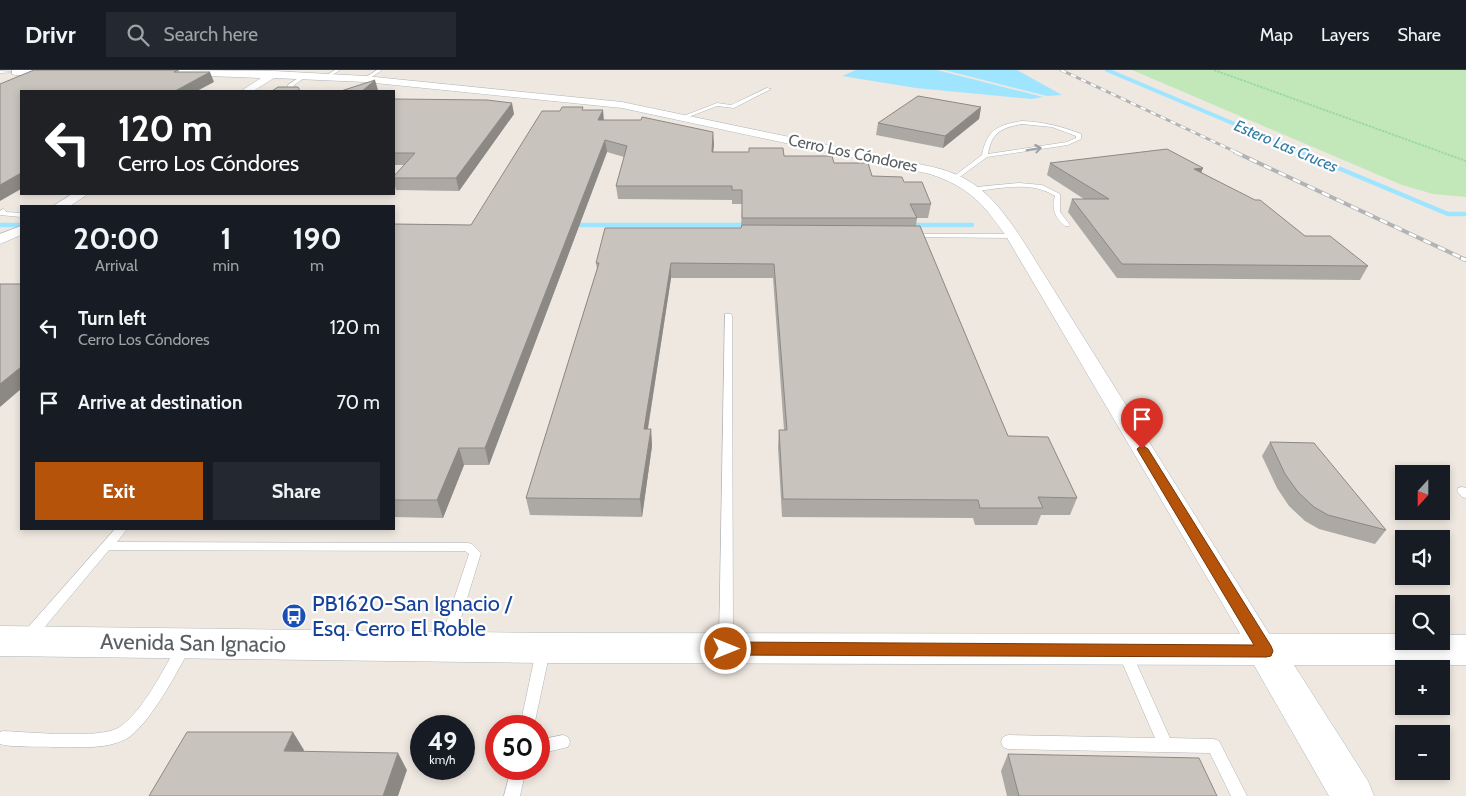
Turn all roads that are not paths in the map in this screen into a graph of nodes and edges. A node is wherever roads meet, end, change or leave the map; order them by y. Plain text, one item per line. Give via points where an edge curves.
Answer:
1 (380, 70) edge
2 (17, 71) edge
3 (0, 72) edge
4 (73, 72) edge
5 (170, 72) edge
6 (332, 73) edge
7 (274, 74) junction
8 (306, 76) junction
9 (359, 77) junction
10 (0, 78) edge
11 (769, 88) dead end
12 (296, 89) edge
13 (248, 90) edge
14 (684, 117) junction
15 (986, 156) junction
16 (955, 178) junction
17 (977, 189) junction
18 (78, 195) edge
19 (62, 205) edge
20 (3, 211) dead end
21 (20, 215) edge
22 (1067, 225) dead end
23 (20, 230) edge
24 (904, 236) edge
25 (1012, 236) junction
26 (0, 240) edge
27 (728, 316) dead end
28 (120, 530) edge
29 (106, 546) junction
30 (12, 641) edge
31 (186, 643) junction
32 (445, 647) junction
33 (543, 648) junction
34 (726, 649) junction
35 (1466, 650) edge
36 (1124, 651) junction
37 (1266, 651) junction
38 (529, 715) edge
39 (3, 738) dead end
40 (562, 742) dead end
41 (1008, 742) dead end
42 (1165, 744) junction
43 (550, 745) edge
44 (516, 780) edge
45 (512, 796) edge
46 (1239, 796) edge
47 (1353, 796) edge

1 - 9 lane
2 - 3 lane
2 - 4 street
2 - 10 street
5 - 7 street, Cerro Los Cóndores
6 - 8 street, Cerro Los Cóndores
6 - 9 street, Cerro Los Cóndores
7 - 8 street, Cerro Los Cóndores
7 - 13 street
8 - 12 lane via 290,86
9 - 14 street, Cerro Los Cóndores via 622,105
11 - 14 lane via 732,107 717,104
14 - 16 street, Cerro Los Cóndores
15 -> 15 lane via 1068,143 1080,135 1037,124 1012,123 992,133 985,145
15 - 16 lane
16 - 17 street, Cerro Los Cóndores
17 - 22 lane via 1024,185 1054,191 1058,194 1056,214
17 - 25 street, Cerro Los Cóndores
18 - 19 street
20 - 21 lane via 2,214
23 - 26 street
24 - 25 lane
25 - 37 street, Cerro Los Cóndores
27 - 34 lane
28 - 29 lane
29 - 30 lane
29 - 32 lane via 468,547 475,554
30 - 31 main road, Avenida San Ignacio
31 - 32 main road, Avenida San Ignacio
31 - 39 lane via 136,721 121,734 104,739
32 - 33 main road, Avenida San Ignacio
33 - 34 main road, Avenida San Ignacio
33 - 38 lane
34 - 36 main road, Avenida San Ignacio
35 - 37 main road, Avenida San Ignacio
36 - 37 main road, Avenida San Ignacio
36 - 42 lane
37 - 47 main road, Cerro Los Cóndores
40 - 43 lane
41 - 42 lane
42 - 46 lane via 1214,746
44 - 45 lane

